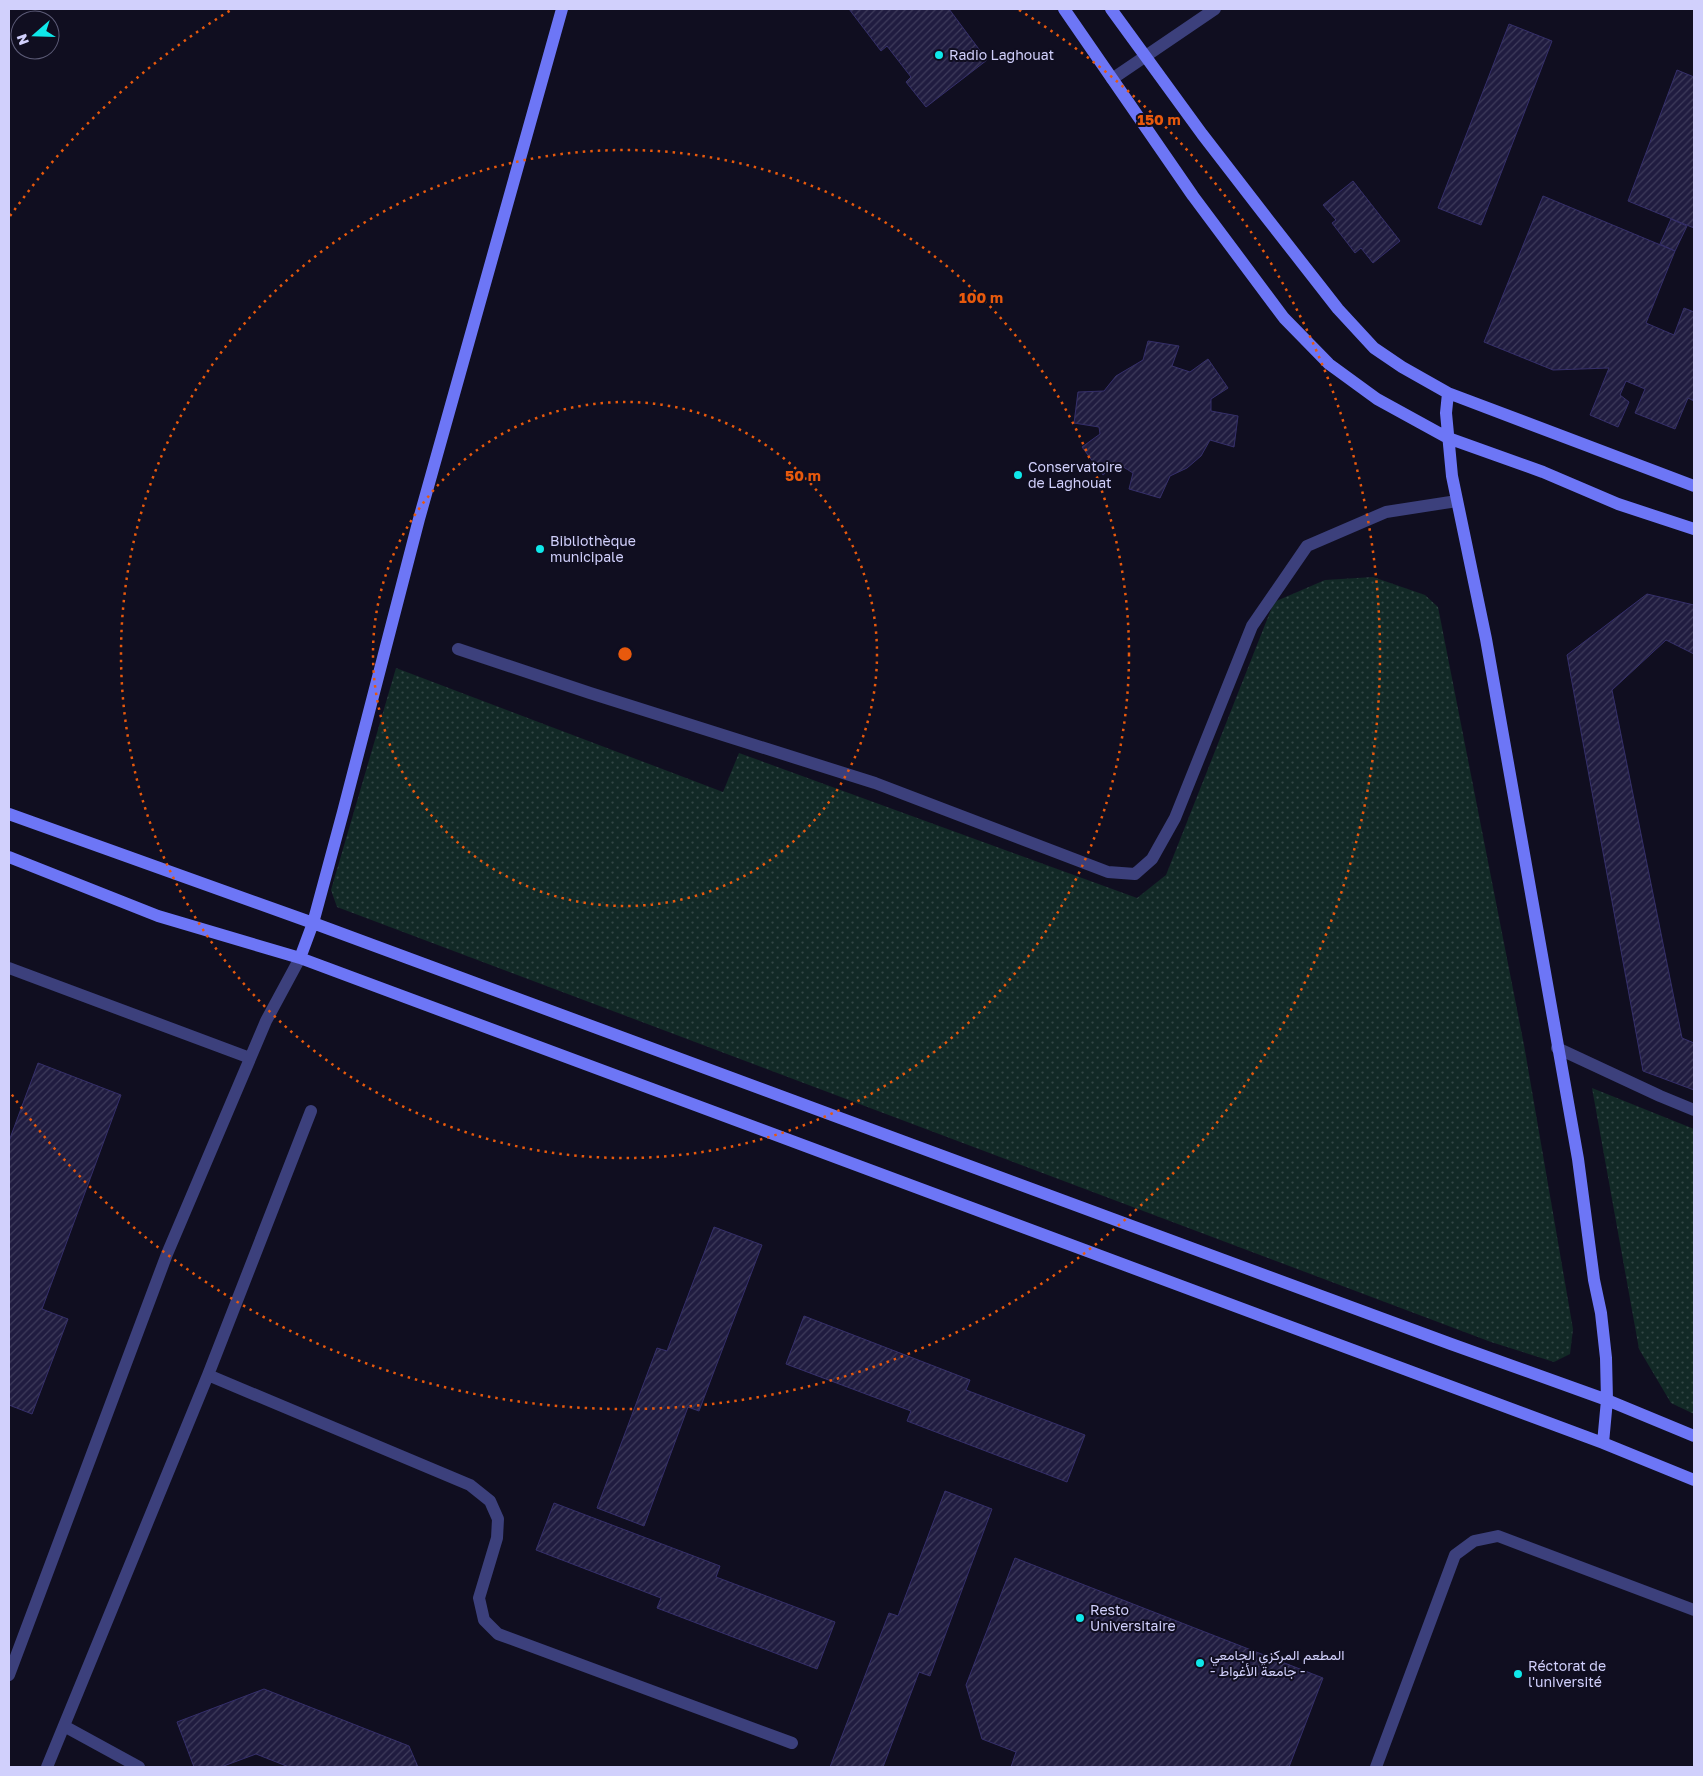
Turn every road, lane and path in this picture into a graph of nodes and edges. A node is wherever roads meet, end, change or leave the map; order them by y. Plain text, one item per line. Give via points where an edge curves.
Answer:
1 (562, 9) edge
2 (1064, 9) edge
3 (1111, 9) edge
4 (1215, 9) edge
5 (1145, 56) junction
6 (1112, 79) junction
7 (1448, 393) junction
8 (1448, 438) junction
9 (1694, 486) edge
10 (1457, 501) junction
11 (1694, 529) edge
12 (458, 648) dead end
13 (9, 814) edge
14 (9, 857) edge
15 (312, 923) junction
16 (300, 958) junction
17 (9, 968) edge
18 (1557, 1048) junction
19 (250, 1058) junction
20 (1694, 1110) edge
21 (311, 1111) dead end
22 (208, 1375) junction
23 (1607, 1400) junction
24 (1694, 1436) edge
25 (1603, 1443) junction
26 (1694, 1480) edge
27 (1694, 1610) edge
28 (9, 1675) edge
29 (64, 1726) junction
30 (792, 1743) dead end
31 (47, 1767) edge
32 (139, 1767) edge
33 (1376, 1767) edge

1 - 15 street via 419,519 344,812
2 - 6 street
3 - 5 street
4 - 5 street
5 - 6 street
5 - 7 street via 1338,309 1374,348
6 - 8 street via 1192,196 1284,318 1329,364 1377,399
7 - 8 street
7 - 9 street
8 - 10 street
8 - 11 street via 1543,472 1618,504
10 - 12 street via 1386,512 1307,546 1252,626 1175,818 1152,860 1135,874 1108,872 875,783 598,696
10 - 18 street via 1484,629
13 - 15 street
14 - 16 street via 158,916
15 - 16 street
15 - 23 street
16 - 19 street
16 - 25 street
17 - 19 street
18 - 20 street
18 - 23 street via 1578,1159 1601,1313
19 - 28 street via 167,1254
21 - 22 street
22 - 29 street
22 - 30 street via 470,1485 490,1501 498,1518 497,1538 478,1598 484,1620 498,1634
23 - 24 street
23 - 25 street
25 - 26 street
27 - 33 street via 1498,1536 1474,1540 1455,1554
29 - 31 street
29 - 32 street

